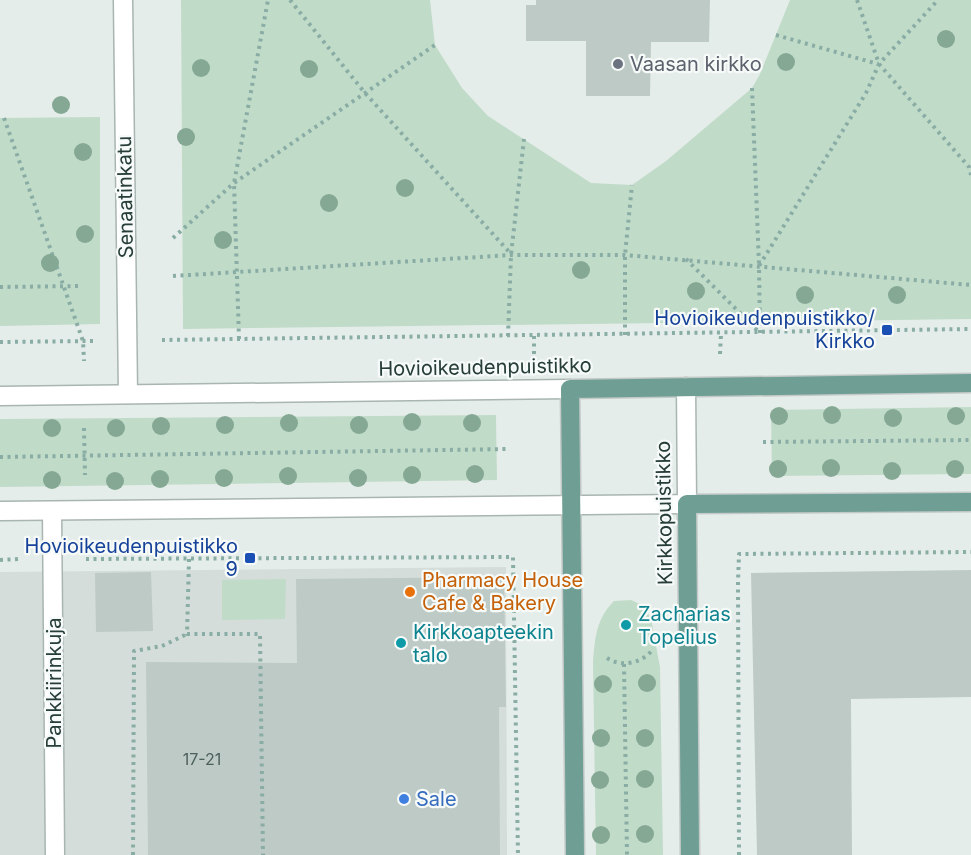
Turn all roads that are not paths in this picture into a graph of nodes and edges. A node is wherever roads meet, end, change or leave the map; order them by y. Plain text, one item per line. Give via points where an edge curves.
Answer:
1 (123, 0) edge
2 (971, 383) edge
3 (686, 387) junction
4 (570, 389) junction
5 (128, 394) junction
6 (0, 396) edge
7 (971, 502) edge
8 (571, 504) junction
9 (687, 504) junction
10 (0, 511) edge
11 (52, 511) junction
12 (55, 855) edge
13 (575, 855) edge
14 (690, 855) edge

1 - 5 street, Senaatinkatu
2 - 3 main road, Hovioikeudenpuistikko
3 - 4 main road, Hovioikeudenpuistikko
3 - 9 street, Kirkkopuistikko
4 - 5 street, Hovioikeudenpuistikko
4 - 8 main road
5 - 6 street, Hovioikeudenpuistikko
7 - 9 main road
8 - 9 street
8 - 11 street
8 - 13 main road
9 - 14 main road, Kirkkopuistikko
10 - 11 street
11 - 12 street, Pankkiirinkuja

